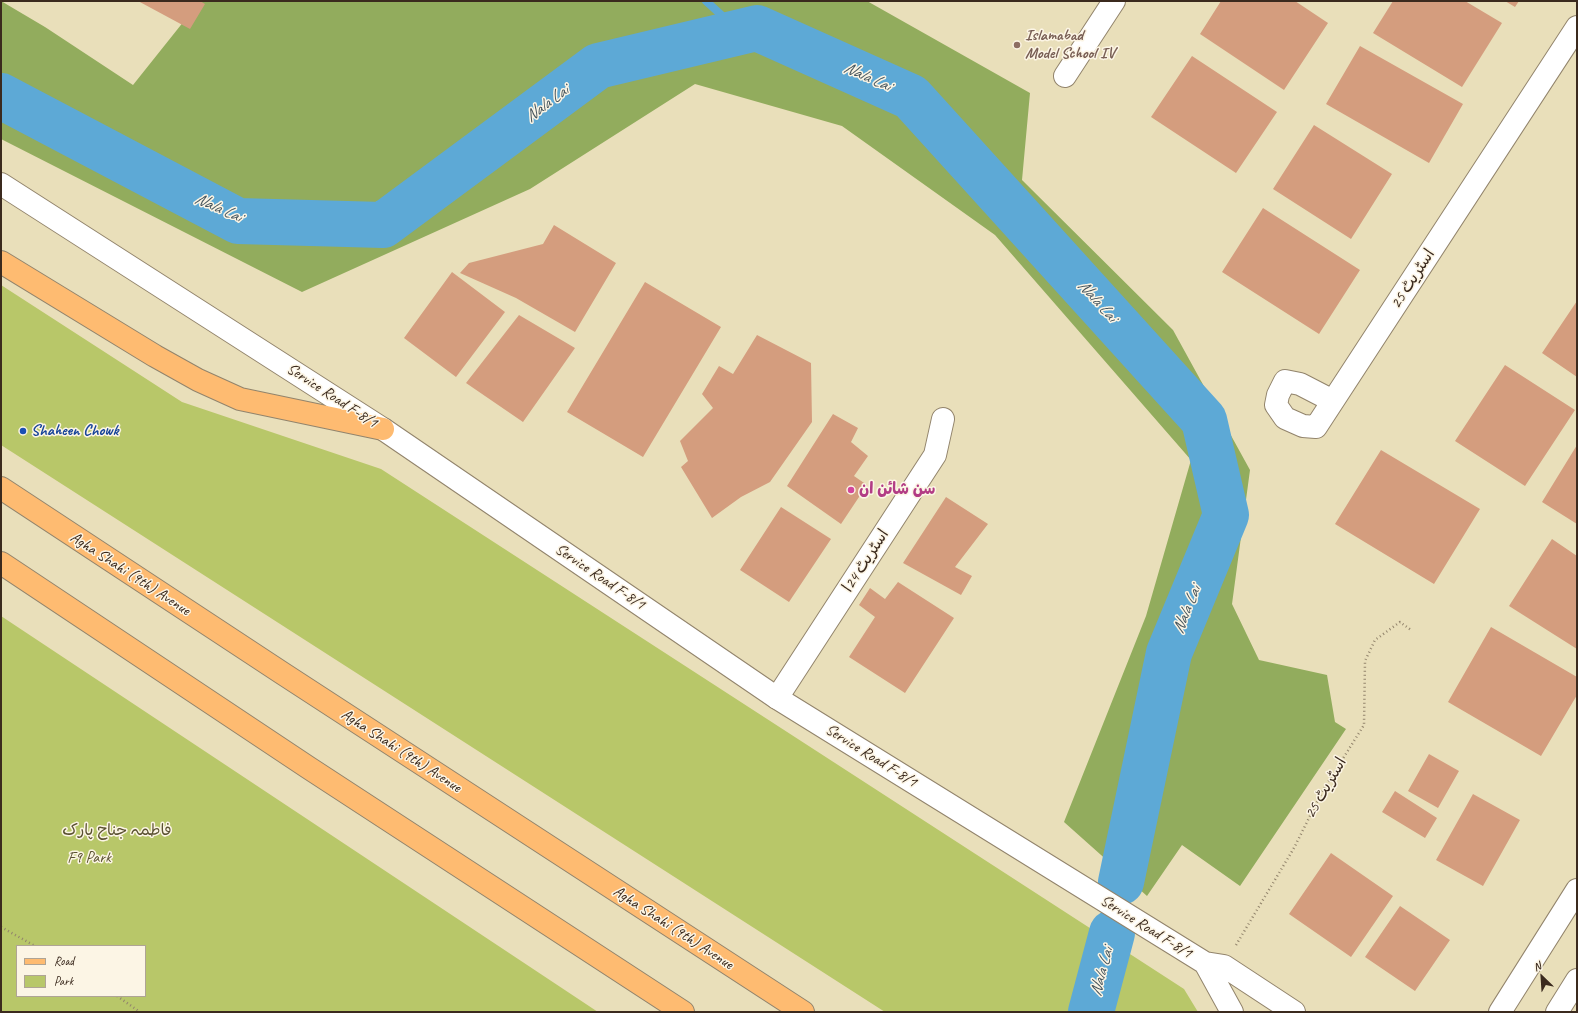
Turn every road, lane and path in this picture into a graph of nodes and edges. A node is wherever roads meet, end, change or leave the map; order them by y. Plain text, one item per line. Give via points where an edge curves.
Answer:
1 (1114, 1) edge
2 (1577, 27) edge
3 (1065, 76) dead end
4 (1, 184) edge
5 (1, 262) edge
6 (1331, 400) dead end
7 (943, 419) dead end
8 (383, 429) junction
9 (1, 488) edge
10 (1, 563) edge
11 (1411, 630) dead end
12 (777, 698) junction
13 (1577, 890) edge
14 (1, 927) edge
15 (33, 945) edge
16 (1214, 965) junction
17 (1577, 980) edge
18 (118, 997) edge
19 (140, 1012) edge
20 (683, 1012) edge
21 (803, 1012) edge
22 (1232, 1012) edge
23 (1294, 1012) edge
24 (1500, 1012) edge
25 (1557, 1012) edge

1 - 3 street
2 - 6 street, اسٹریٹ 25 via 1316,427 1303,426 1285,418 1276,405 1285,381 1300,384
4 - 8 street, Service Road F-8/1
5 - 8 main road via 155,356 198,380 240,399
7 - 12 street, اسٹریٹ 24ا via 935,455
8 - 12 street, Service Road F-8/1
9 - 21 main road, Agha Shahi (9th) Avenue
10 - 20 main road
11 - 16 path, اسٹریٹ 25 via 1400,622 1375,640 1365,661 1364,725 1322,792 1294,848
12 - 16 street, Service Road F-8/1
13 - 24 street
14 - 15 path
16 - 22 street, Service Road F-8/1
16 - 23 street, Service Road F-8/1
17 - 25 street
18 - 19 path

